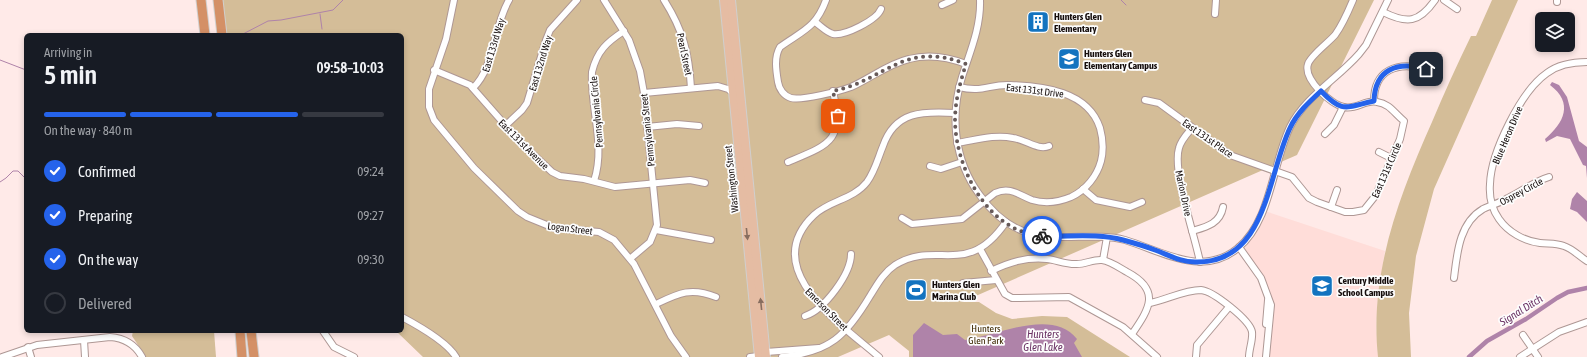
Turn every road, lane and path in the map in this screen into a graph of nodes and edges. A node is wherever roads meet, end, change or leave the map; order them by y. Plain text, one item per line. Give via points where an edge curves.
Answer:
1 (201, 0) edge
2 (208, 0) edge
3 (214, 0) edge
4 (218, 0) edge
5 (454, 0) edge
6 (509, 0) edge
7 (578, 0) edge
8 (604, 0) edge
9 (665, 0) edge
10 (724, 0) edge
11 (731, 0) edge
12 (826, 0) edge
13 (953, 0) edge
14 (980, 0) edge
15 (1216, 0) edge
16 (1353, 0) edge
17 (1388, 0) edge
18 (1435, 0) edge
19 (1444, 0) edge
20 (942, 5) dead end
21 (880, 9) dead end
22 (1457, 9) dead end
23 (1383, 12) junction
24 (1215, 14) dead end
25 (815, 22) junction
26 (214, 31) edge
27 (624, 31) junction
28 (1587, 62) edge
29 (966, 64) junction
30 (1426, 69) dead end
31 (434, 70) junction
32 (735, 82) junction
33 (718, 86) junction
34 (959, 87) junction
35 (473, 88) junction
36 (691, 88) junction
37 (833, 91) junction
38 (1321, 91) junction
39 (733, 93) junction
40 (644, 94) junction
41 (786, 95) junction
42 (781, 100) dead end
43 (1145, 100) dead end
44 (1374, 101) junction
45 (1343, 107) junction
46 (955, 113) junction
47 (505, 126) junction
48 (699, 126) dead end
49 (647, 127) junction
50 (1192, 128) junction
51 (1325, 134) dead end
52 (957, 143) junction
53 (1049, 146) dead end
54 (1379, 152) dead end
55 (1391, 158) junction
56 (788, 162) dead end
57 (962, 162) junction
58 (930, 166) dead end
59 (1275, 170) junction
60 (1549, 177) dead end
61 (594, 181) junction
62 (705, 183) dead end
63 (653, 184) junction
64 (1084, 189) junction
65 (1337, 190) dead end
66 (984, 201) junction
67 (1142, 202) dead end
68 (1492, 206) junction
69 (1222, 207) dead end
70 (1331, 207) junction
71 (902, 218) dead end
72 (1006, 222) junction
73 (656, 230) junction
74 (1192, 231) junction
75 (1107, 237) junction
76 (711, 240) dead end
77 (1239, 248) junction
78 (980, 249) junction
79 (851, 254) dead end
80 (631, 258) junction
81 (1103, 260) junction
82 (1587, 260) edge
83 (1200, 262) junction
84 (991, 271) junction
85 (1454, 278) dead end
86 (996, 280) junction
87 (963, 283) dead end
88 (716, 297) dead end
89 (1268, 300) junction
90 (1150, 303) junction
91 (656, 304) junction
92 (821, 305) junction
93 (1229, 308) junction
94 (805, 316) dead end
95 (404, 318) edge
96 (1587, 322) edge
97 (847, 329) junction
98 (235, 333) edge
99 (240, 333) edge
100 (245, 333) edge
101 (251, 333) edge
102 (324, 333) edge
103 (1132, 334) junction
104 (1523, 335) dead end
105 (84, 340) junction
106 (28, 346) junction
107 (820, 348) junction
108 (1532, 348) junction
109 (763, 356) edge
110 (2, 357) edge
111 (31, 357) edge
112 (85, 357) edge
113 (142, 357) edge
114 (238, 357) edge
115 (242, 357) edge
116 (247, 357) edge
117 (254, 357) edge
118 (354, 357) edge
119 (456, 357) edge
120 (686, 357) edge
121 (750, 357) edge
122 (782, 357) edge
123 (879, 357) edge
124 (1157, 357) edge
125 (1196, 357) edge
126 (1249, 357) edge
127 (1262, 357) edge
128 (1266, 357) edge
129 (1520, 357) edge
130 (1538, 357) edge

1 - 26 highway
2 - 26 highway
3 - 26 highway
4 - 26 highway
5 - 31 street, Logan Street via 446,38
6 - 35 street, East 133rd Way via 484,76
7 - 47 street, East 132nd Way via 550,30 530,98 522,110
8 - 27 street, Pennsylvania Street
9 - 36 street, Pearl Street via 690,49
10 - 32 main road, Washington Street
11 - 32 main road, Washington Street
12 - 25 street
13 - 20 street
14 - 29 street via 978,23
15 - 24 street
16 - 38 street via 1340,28 1307,64 1310,78
17 - 23 street
18 - 23 street via 1425,13 1409,20
19 - 22 street
21 - 25 street via 875,18 844,33 829,32
23 - 38 street via 1359,54
25 - 41 street via 805,32 778,45 777,73 779,84
27 - 40 street, Pennsylvania Street via 637,58
27 - 61 street, Pennsylvania Circle via 603,47 596,57 592,72 599,158
28 - 68 street, Blue Heron Drive via 1568,63 1551,70 1537,81 1519,104 1493,166 1490,185
29 - 34 street
29 - 37 street via 935,56 913,58 892,65 851,87
30 - 44 street via 1412,66 1385,72 1376,84
31 - 35 street, East 131st Avenue
31 - 80 street, Logan Street via 428,99 434,120 474,168 518,211 548,227 599,232 614,240
32 - 33 street
32 - 39 main road, Washington Street
109 -> 32 main road, Washington Street
33 - 36 street
33 - 39 street
34 - 46 street
34 - 64 street, East 131st Drive via 975,91 1001,86 1019,86 1061,92 1084,104 1098,122 1103,145 1099,168
35 - 47 street, East 131st Avenue
36 - 40 street
37 - 41 street via 800,99
37 - 56 street via 838,119 831,139 822,147
38 - 45 street
38 - 59 street via 1301,110 1290,127
39 -> 109 main road, Washington Street
40 - 49 street, Pennsylvania Street
41 - 42 street
43 - 50 street, East 131st Place via 1154,100
44 - 45 street
44 - 55 street, East 131st Circle via 1390,108 1404,121 1400,139
45 - 51 street via 1334,125
46 - 52 street
46 - 92 street, Emerson Street via 918,113 898,123 886,136 866,182 850,197 818,211 803,225 797,242 797,270 806,290
47 - 61 street, East 131st Avenue via 554,174
48 - 49 street via 677,124
49 - 63 street, Pennsylvania Street
50 - 59 street, East 131st Place via 1230,155
50 - 74 street, Marion Drive via 1180,145 1178,160
52 - 53 street via 996,136 1015,138 1038,146
52 - 57 street
54 - 55 street
55 - 70 street, East 131st Circle via 1376,195 1364,210 1350,212
57 - 58 street via 941,169
57 - 66 street via 972,185
59 - 70 street, East 131st Circle via 1294,178 1314,201
59 - 77 street via 1257,224
60 - 68 street, Osprey Circle
61 - 63 street, East 131st Avenue via 615,187
62 - 63 street, East 131st Avenue via 690,180
63 - 73 street, Pennsylvania Street
64 - 66 street via 1055,202 1036,201 1007,190 995,193
64 - 67 street via 1094,200 1132,207
65 - 70 street
66 - 71 street via 960,220 912,224
66 - 72 street
68 - 82 street, Blue Heron Drive via 1499,219 1517,235 1529,241 1564,246
68 - 85 street, Osprey Circle via 1479,212 1463,233
69 - 74 street via 1220,217 1213,224
72 - 75 street via 1039,236
72 - 78 street
73 - 76 street
73 - 80 street via 648,245
74 - 83 street, Marion Drive
75 - 81 street
75 - 83 street via 1144,246 1178,260
77 - 83 street via 1221,258
77 - 89 street via 1261,278
78 - 84 street
78 - 97 street via 960,255 917,256 895,265 880,279
79 - 92 street via 849,266 832,294
80 - 91 street, Logan Street
81 - 84 street via 1074,264 1047,259 1017,260
81 - 90 street via 1138,278 1147,289
84 - 86 street
86 - 87 street
86 - 103 street via 1001,289 1012,298 1069,297
88 - 91 street via 702,292 687,291
89 - 127 street
89 - 128 street via 1271,313
90 - 93 street via 1200,290 1213,294
90 - 103 street
91 - 120 street, Logan Street
92 - 94 street via 813,313
92 - 97 street, Emerson Street
93 - 125 street via 1197,345
93 - 126 street via 1250,327 1252,333
95 - 119 street via 445,346
96 - 108 street via 1559,332
97 - 107 street
97 - 123 street, Emerson Street
98 - 114 highway
99 - 115 highway
100 - 116 highway
101 - 117 highway
102 - 118 street via 330,343
103 - 124 street
104 - 108 street
105 - 106 street
105 - 112 street
105 - 113 street via 117,338 134,346
106 - 110 street
106 - 111 street
107 - 109 street
107 - 122 street via 806,354
108 - 129 street
108 - 130 street
109 - 121 street

